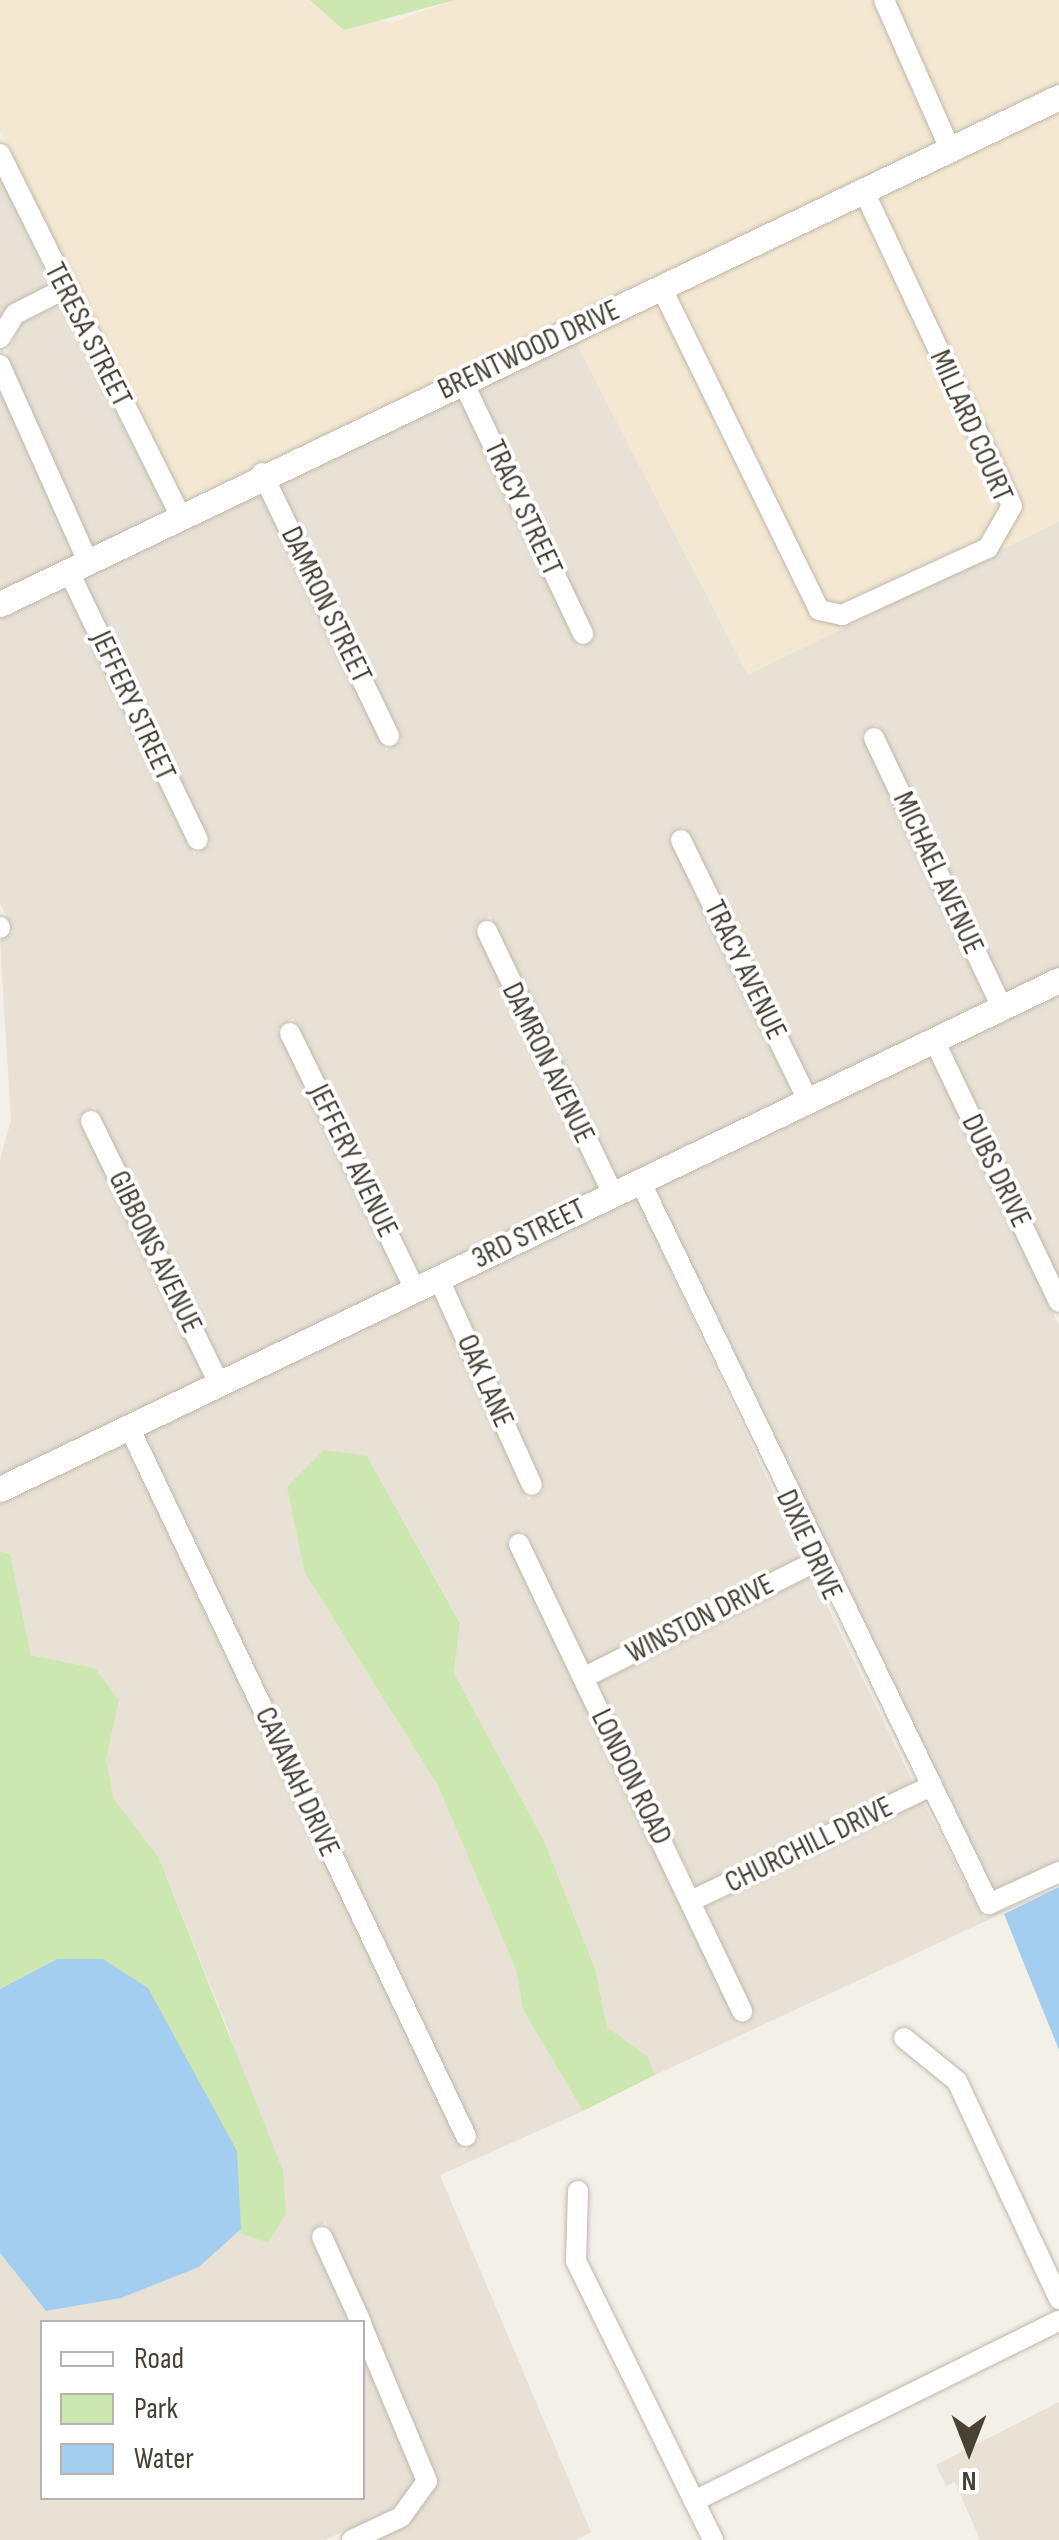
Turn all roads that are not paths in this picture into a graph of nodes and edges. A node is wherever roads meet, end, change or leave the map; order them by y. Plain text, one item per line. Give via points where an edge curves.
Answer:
1 (884, 0) edge
2 (1059, 97) edge
3 (950, 150) junction
4 (0, 154) edge
5 (864, 192) junction
6 (662, 288) junction
7 (64, 289) junction
8 (0, 338) edge
9 (0, 365) edge
10 (463, 382) junction
11 (262, 473) junction
12 (180, 515) junction
13 (79, 567) junction
14 (0, 604) edge
15 (582, 634) dead end
16 (389, 736) dead end
17 (874, 738) dead end
18 (198, 840) dead end
19 (681, 840) dead end
20 (487, 931) dead end
21 (1059, 980) edge
22 (1002, 1008) junction
23 (290, 1032) dead end
24 (934, 1040) junction
25 (808, 1100) junction
26 (91, 1121) dead end
27 (640, 1180) junction
28 (612, 1194) junction
29 (426, 1283) junction
30 (1059, 1302) edge
31 (219, 1384) junction
32 (129, 1427) junction
33 (532, 1486) dead end
34 (0, 1489) edge
35 (519, 1544) dead end
36 (816, 1561) junction
37 (582, 1678) junction
38 (927, 1788) junction
39 (1059, 1872) edge
40 (691, 1902) junction
41 (742, 2011) dead end
42 (904, 2038) dead end
43 (466, 2136) dead end
44 (578, 2191) dead end
45 (322, 2236) dead end
46 (1059, 2299) edge
47 (360, 2320) edge
48 (1059, 2322) edge
49 (365, 2331) edge
50 (694, 2501) junction
51 (352, 2540) edge
52 (713, 2540) edge

1 - 3 street
2 - 3 street, BRENTWOOD DRIVE
3 - 5 street, BRENTWOOD DRIVE
4 - 7 street, TERESA STREET
5 - 6 street, BRENTWOOD DRIVE
5 - 6 street, MILLARD COURT via 1012,506 988,548 842,615 819,610
6 - 10 street, BRENTWOOD DRIVE
7 - 8 street via 15,314
7 - 12 street, TERESA STREET
9 - 13 street, JEFFERY STREET
10 - 11 street, BRENTWOOD DRIVE
10 - 15 street, TRACY STREET
11 - 12 street, BRENTWOOD DRIVE
11 - 16 street, DAMRON STREET
12 - 13 street, BRENTWOOD DRIVE
13 - 14 street, BRENTWOOD DRIVE
13 - 18 street, JEFFERY STREET
17 - 22 street, MICHAEL AVENUE
19 - 25 street, TRACY AVENUE
20 - 28 street, DAMRON AVENUE
21 - 22 street, 3RD STREET
22 - 24 street, 3RD STREET
23 - 29 street, JEFFERY AVENUE
24 - 25 street, 3RD STREET
24 - 30 street, DUBS DRIVE
25 - 27 street, 3RD STREET
26 - 31 street, GIBBONS AVENUE
27 - 28 street, 3RD STREET
27 - 36 street, DIXIE DRIVE
28 - 29 street, 3RD STREET
29 - 31 street, 3RD STREET
29 - 33 street, OAK LANE
31 - 32 street, 3RD STREET
32 - 34 street, 3RD STREET
32 - 43 street, CAVANAH DRIVE
35 - 37 street, LONDON ROAD
36 - 37 street, WINSTON DRIVE
36 - 38 street, DIXIE DRIVE
37 - 40 street, LONDON ROAD
38 - 39 street, DIXIE DRIVE via 989,1904
38 - 40 street, CHURCHILL DRIVE
40 - 41 street, LONDON ROAD
42 - 46 street via 958,2081
44 - 50 street via 576,2261
45 - 47 street
48 - 50 street
49 - 51 street via 426,2481 400,2517
50 - 52 street

